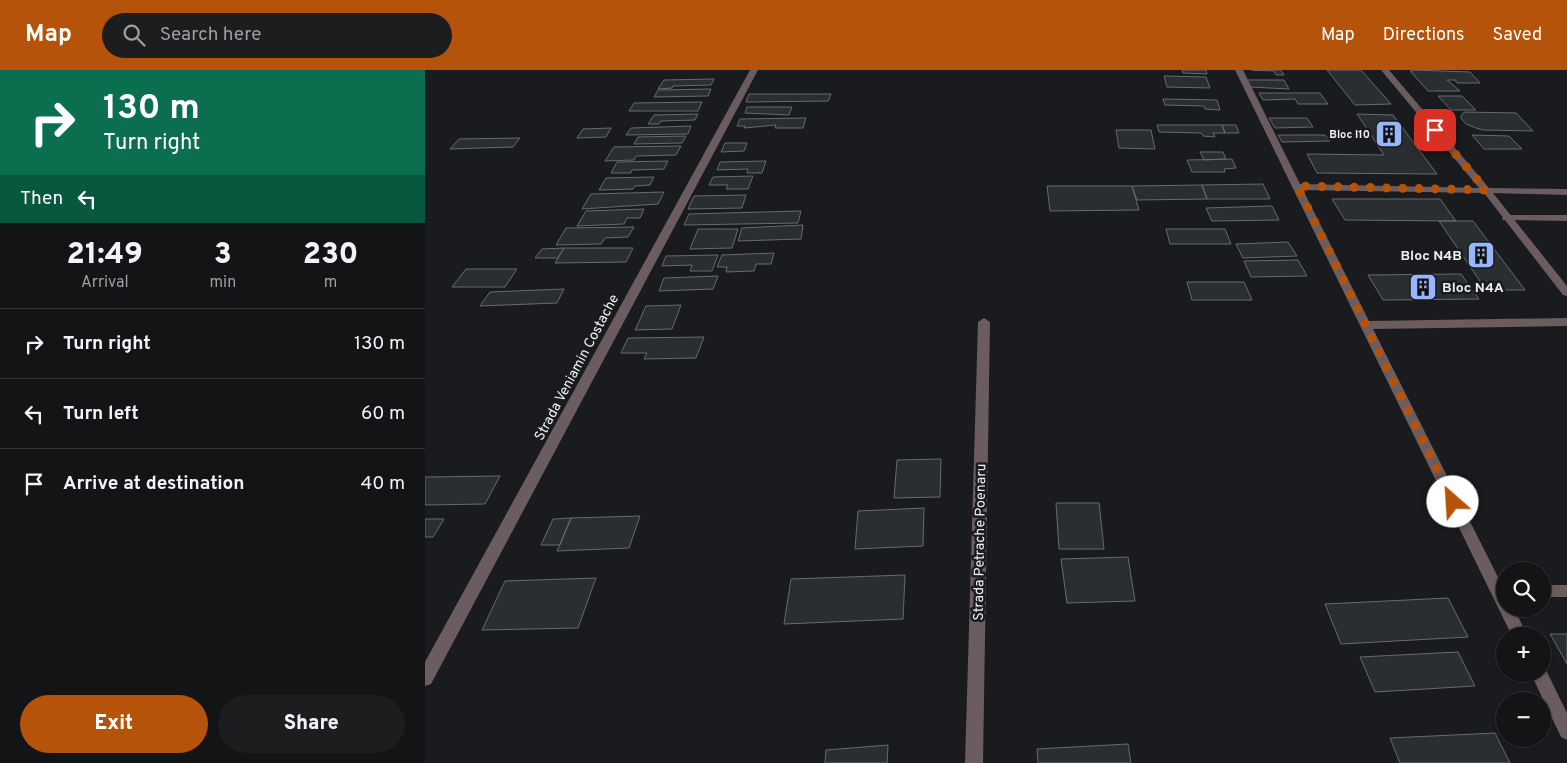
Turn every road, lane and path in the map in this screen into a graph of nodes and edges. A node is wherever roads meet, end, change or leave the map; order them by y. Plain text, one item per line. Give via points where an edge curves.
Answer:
1 (754, 70) edge
2 (1239, 70) edge
3 (1385, 70) edge
4 (1297, 186) junction
5 (1486, 190) junction
6 (1567, 192) edge
7 (1506, 218) junction
8 (1567, 218) edge
9 (1567, 293) edge
10 (984, 322) dead end
11 (1567, 322) edge
12 (1365, 325) junction
13 (1496, 581) edge
14 (1551, 591) edge
15 (1567, 591) edge
16 (425, 678) edge
17 (1543, 682) edge
18 (1567, 731) edge
19 (974, 763) edge

1 - 16 street, Strada Veniamin Costache
2 - 4 street
3 - 5 street
4 - 5 street
4 - 12 street
5 - 6 street
5 - 7 street
7 - 8 lane
7 - 9 street
10 - 19 street, Strada Petrache Poenaru
11 - 12 street
12 - 13 street
14 - 15 lane
17 - 18 street

